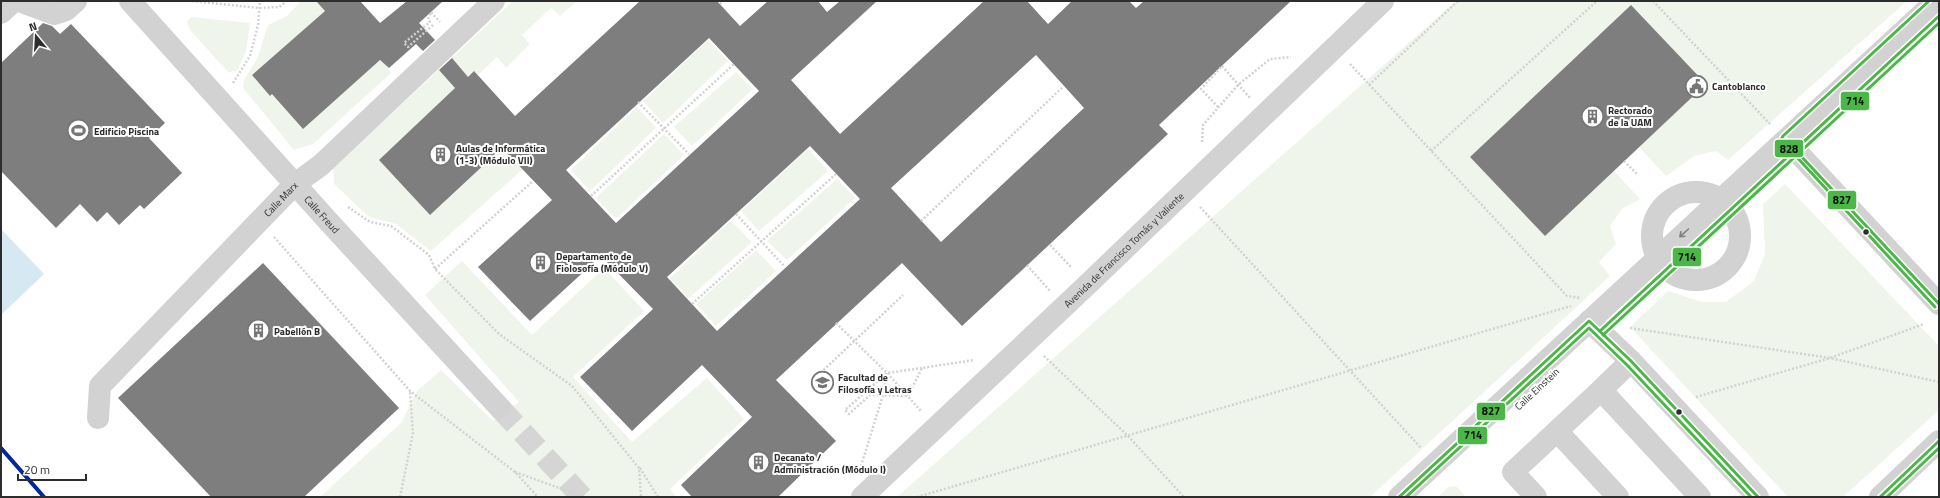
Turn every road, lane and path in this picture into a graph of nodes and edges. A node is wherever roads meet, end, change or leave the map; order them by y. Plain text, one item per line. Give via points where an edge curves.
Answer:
1 (14, 1) edge
2 (19, 1) edge
3 (76, 1) edge
4 (192, 1) edge
5 (260, 1) edge
6 (287, 1) edge
7 (494, 1) edge
8 (724, 1) edge
9 (1383, 1) edge
10 (1458, 1) edge
11 (1597, 1) edge
12 (1653, 1) edge
13 (1936, 1) edge
14 (134, 3) edge
15 (720, 4) dead end
16 (259, 8) junction
17 (1, 13) edge
18 (1939, 16) edge
19 (444, 26) dead end
20 (438, 28) dead end
21 (1335, 48) junction
22 (1292, 57) dead end
23 (734, 64) dead end
24 (232, 85) dead end
25 (1238, 85) junction
26 (1369, 85) junction
27 (1064, 86) dead end
28 (638, 102) dead end
29 (1218, 107) junction
30 (664, 128) junction
31 (1786, 140) junction
32 (1431, 151) junction
33 (689, 154) dead end
34 (1624, 161) dead end
35 (836, 174) dead end
36 (1637, 174) dead end
37 (1202, 175) junction
38 (533, 181) dead end
39 (296, 184) junction
40 (1185, 191) junction
41 (590, 196) dead end
42 (1726, 204) junction
43 (346, 206) dead end
44 (736, 214) dead end
45 (921, 220) dead end
46 (270, 233) dead end
47 (760, 242) junction
48 (1050, 245) dead end
49 (1662, 263) junction
50 (1027, 265) dead end
51 (784, 267) dead end
52 (435, 269) junction
53 (1087, 285) junction
54 (903, 295) dead end
55 (1586, 300) dead end
56 (692, 304) dead end
57 (1939, 304) edge
58 (1063, 306) junction
59 (1573, 306) dead end
60 (836, 323) dead end
61 (1924, 324) dead end
62 (1595, 326) junction
63 (1629, 328) dead end
64 (1028, 340) junction
65 (854, 341) junction
66 (1830, 358) junction
67 (1630, 361) junction
68 (922, 368) junction
69 (996, 370) junction
70 (1350, 371) junction
71 (886, 373) junction
72 (812, 381) dead end
73 (1939, 382) edge
74 (410, 390) junction
75 (1601, 390) junction
76 (883, 396) junction
77 (908, 396) junction
78 (1689, 399) dead end
79 (500, 408) tunnel mouth
80 (98, 418) dead end
81 (936, 428) junction
82 (1557, 431) junction
83 (1128, 436) junction
84 (1939, 441) edge
85 (1421, 449) dead end
86 (860, 467) dead end
87 (640, 468) junction
88 (515, 472) junction
89 (400, 497) edge
90 (538, 497) edge
91 (584, 497) edge
92 (641, 497) edge
93 (658, 497) edge
94 (862, 497) edge
95 (918, 497) edge
96 (1184, 497) edge
97 (1399, 497) edge
98 (1422, 497) edge
99 (1536, 497) edge
100 (1618, 497) edge
101 (1700, 497) edge
102 (1758, 497) edge
103 (1880, 497) edge

1 - 17 street
2 - 3 street via 54,14 66,10
4 - 16 path
5 - 16 path
6 - 16 path via 279,7
7 - 39 street, Calle Marx via 321,165
8 - 15 path
9 - 21 street, Avenida de Francisco Tomás y Valiente
10 - 26 path
11 - 32 path
12 - 31 path
13 - 31 street, Calle Einstein
14 - 39 street, Calle Freud
16 - 24 path via 258,25 250,56
18 - 31 street, Calle Einstein
19 - 20 path via 431,12 428,19 430,22 404,44 408,47 434,24
21 - 26 path
21 - 37 street, Avenida de Francisco Tomás y Valiente
22 - 25 path via 1270,59
23 - 30 path
25 - 29 path
25 - 29 path via 1222,66 1201,88
26 - 32 path
27 - 45 path
28 - 30 path
29 - 37 path via 1202,125
30 - 33 path
30 - 41 path
31 - 42 street, Calle Einstein via 1778,164
31 - 57 street
32 - 55 path via 1567,296
34 - 36 path
35 - 47 path
37 - 40 street, Avenida de Francisco Tomás y Valiente
38 - 52 path
39 - 79 street, Calle Freud
39 - 80 street, Calle Marx via 100,386
40 - 53 street, Avenida de Francisco Tomás y Valiente
40 - 70 path
42 - 49 street, Calle Einstein
42 - 49 street via 1709,194 1696,192 1671,199 1662,208 1653,226 1652,245
42 - 49 street via 1738,220 1740,239 1735,258 1727,268 1710,278 1690,280 1677,277
43 - 52 path via 370,222 391,226 429,255
44 - 47 path
46 - 74 path
47 - 51 path
47 - 56 path
48 - 53 path
49 - 62 street, Calle Einstein
50 - 58 path
52 - 87 path via 499,334 572,386
53 - 58 street, Avenida de Francisco Tomás y Valiente
54 - 65 path
58 - 64 street, Avenida de Francisco Tomás y Valiente
59 - 70 path
60 - 65 path
61 - 66 path
62 - 67 street
62 - 97 street, Calle Einstein
62 - 98 street, Calle Einstein
63 - 66 path
64 - 69 street, Avenida de Francisco Tomás y Valiente
64 - 83 path
65 - 71 path
65 - 72 path
66 - 73 path
66 - 78 path
67 - 75 street
67 - 102 street
68 - 69 path via 982,358
68 - 71 path
68 - 77 path
69 - 81 street, Avenida de Francisco Tomás y Valiente
70 - 83 path
70 - 85 path
71 - 76 path
71 - 76 path via 845,410 848,414 870,396
71 - 77 path
74 - 88 path
74 - 89 path via 413,433
75 - 82 street
75 - 101 street
76 - 77 path
76 - 86 path
77 - 81 path
81 - 94 street, Avenida de Francisco Tomás y Valiente
82 - 99 street via 1513,472
82 - 100 street
83 - 95 path
83 - 96 path
84 - 103 street
87 - 92 path
87 - 93 path
88 - 90 path
88 - 91 path

